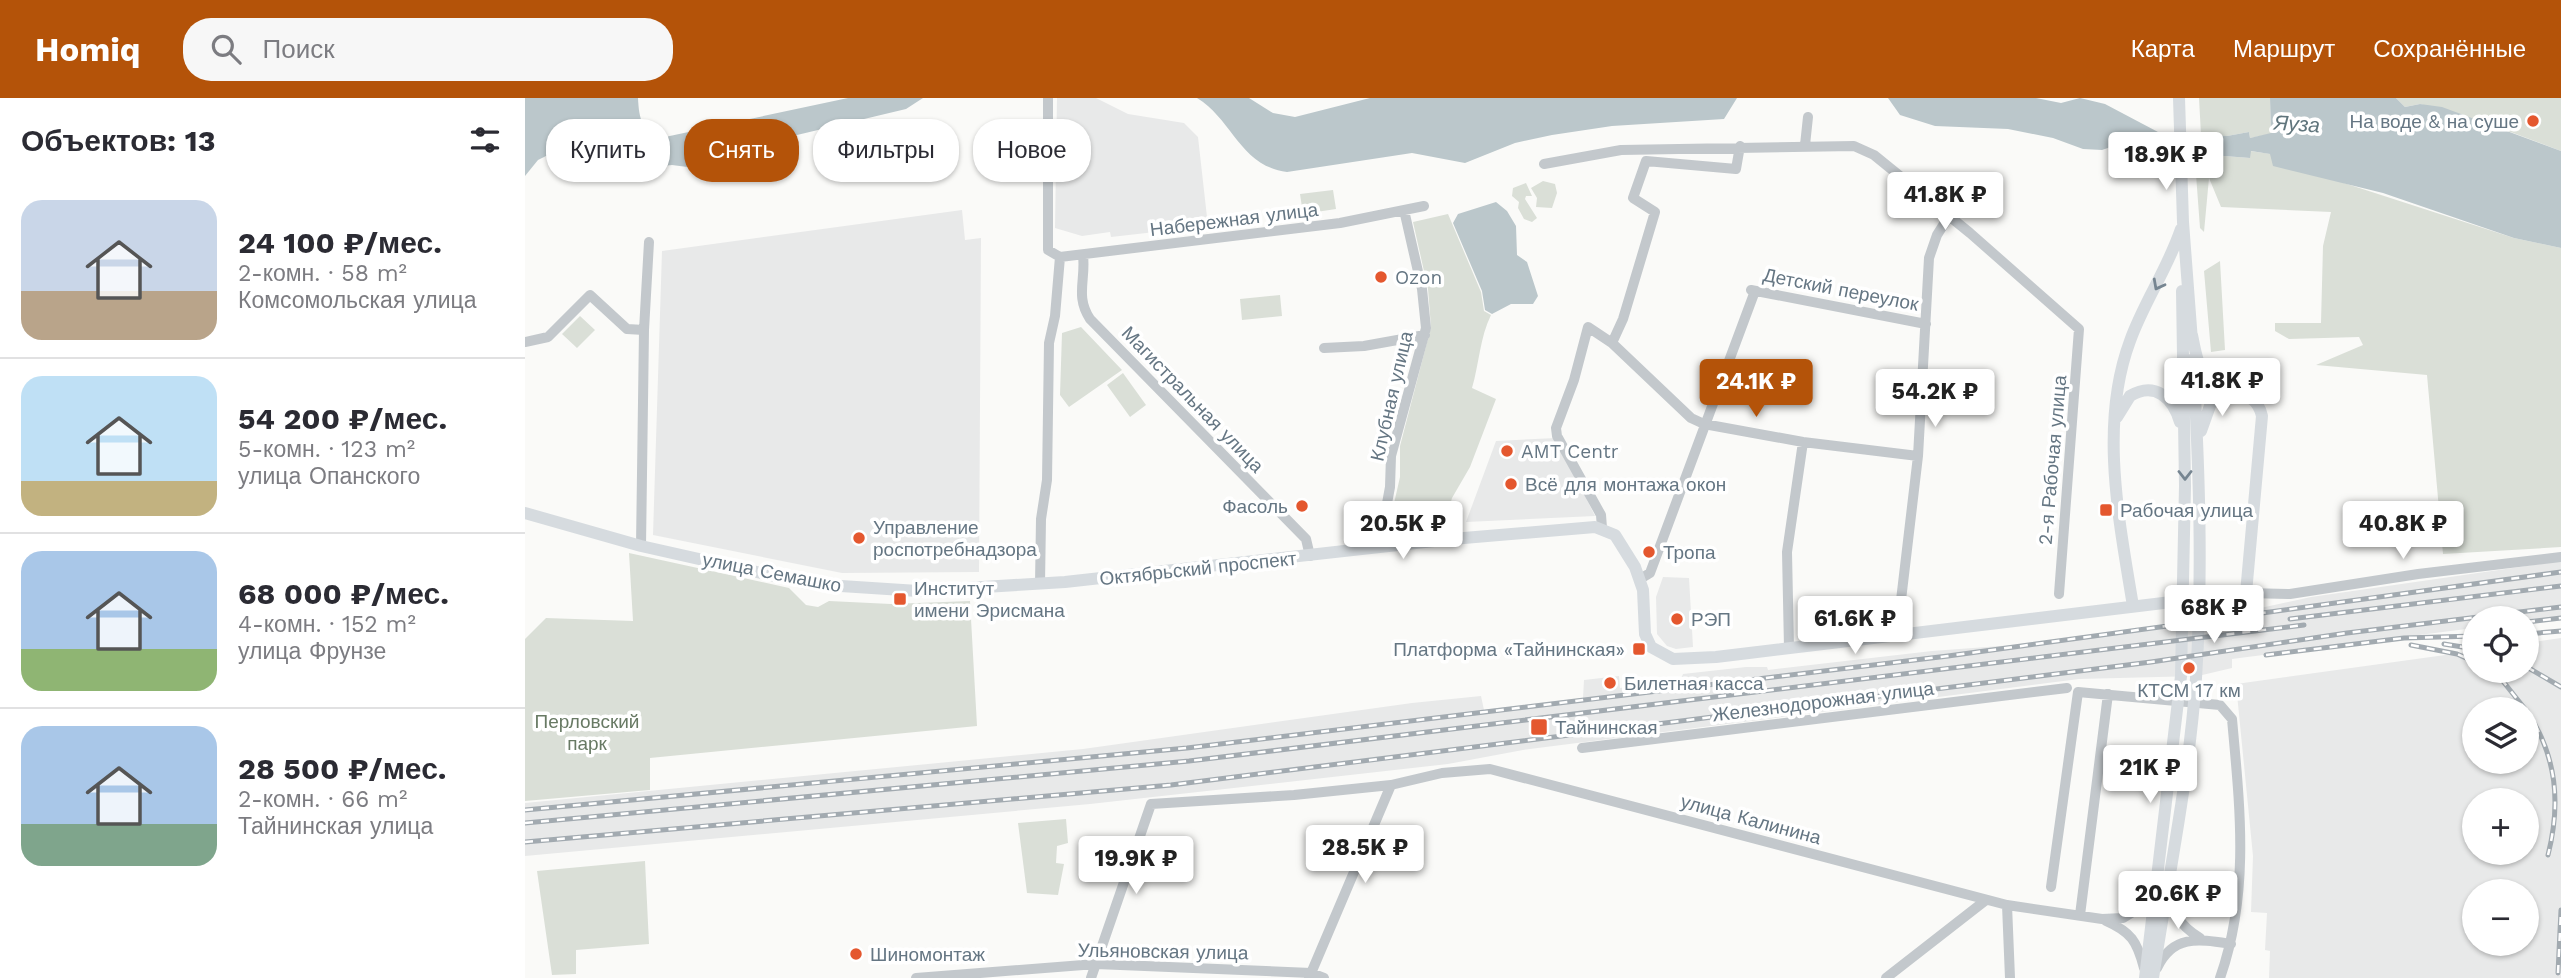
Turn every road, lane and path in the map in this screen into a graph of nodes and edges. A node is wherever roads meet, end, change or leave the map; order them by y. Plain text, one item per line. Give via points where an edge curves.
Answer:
1 (1048, 98) edge
2 (2179, 98) edge
3 (1808, 117) dead end
4 (1805, 145) junction
5 (1740, 146) junction
6 (1544, 164) dead end
7 (1424, 206) dead end
8 (1404, 210) junction
9 (1949, 216) junction
10 (2183, 222) junction
11 (649, 242) dead end
12 (1083, 256) junction
13 (1060, 257) junction
14 (2186, 260) junction
15 (1926, 324) junction
16 (644, 330) junction
17 (1425, 335) junction
18 (2192, 335) junction
19 (525, 342) edge
20 (1612, 343) junction
21 (1324, 348) dead end
22 (2238, 391) junction
23 (2115, 424) junction
24 (1704, 425) junction
25 (2185, 436) junction
26 (2199, 438) junction
27 (1803, 442) junction
28 (1918, 456) junction
29 (525, 513) edge
30 (1602, 528) junction
31 (641, 546) junction
32 (1379, 547) junction
33 (1310, 556) junction
34 (2561, 557) edge
35 (1640, 579) junction
36 (1065, 582) joint
37 (1040, 584) junction
38 (2246, 593) junction
39 (2059, 594) dead end
40 (2133, 606) junction
41 (1898, 634) junction
42 (1789, 648) junction
43 (2067, 688) dead end
44 (2108, 694) junction
45 (1583, 748) dead end
46 (1391, 785) junction
47 (2164, 877) junction
48 (2050, 887) dead end
49 (1986, 900) junction
50 (2007, 905) junction
51 (2080, 915) junction
52 (2102, 919) junction
53 (2200, 939) junction
54 (2231, 944) junction
55 (1096, 964) junction
56 (1166, 966) junction
57 (1221, 974) edge
58 (1310, 975) edge
59 (2149, 976) edge
60 (916, 978) edge
61 (1091, 978) edge
62 (1161, 978) edge
63 (1324, 978) edge
64 (1886, 978) edge
65 (2010, 978) edge
66 (2220, 978) edge

1 - 13 street via 1048,250
2 - 10 main road
3 - 4 street
4 - 5 street
4 - 9 street via 1840,144 1866,150
5 - 6 street via 1621,150
5 - 20 street via 1736,170 1646,160 1633,198 1655,212
7 - 8 street, Набережная улица
8 - 12 street, Набережная улица via 1340,223
8 - 17 street, Клубная улица via 1422,289
9 - 15 street via 1929,258
9 - 39 street, 2-я Рабочая улица via 2079,329
10 - 14 main road
10 -> 23 main road via 2170,262 2130,341 2116,392
11 - 16 street
12 - 13 street, Набережная улица
12 - 33 street, Магистральная улица via 1079,293 1090,319 1305,539
13 - 37 street via 1049,343
14 - 18 main road
14 - 25 main road via 2181,325
15 - 24 street, Детский переулок via 1752,290
15 - 28 street
16 - 19 street via 625,328 590,295 548,337
16 - 31 street
17 - 21 street
17 - 32 street, Клубная улица via 1391,456
18 - 22 main road via 2208,379
18 - 26 main road
20 - 24 street
20 - 30 street via 1588,327 1556,432 1601,514
22 - 26 main road via 2211,403
22 - 38 main road via 2254,399 2262,416
23 - 25 main road via 2130,396 2155,391 2175,405
23 - 40 main road via 2119,521
24 - 27 street
24 - 35 street via 1650,573
25 -> 47 main road via 2184,616
26 - 47 main road via 2196,678
27 - 28 street
27 - 42 street via 1787,552
28 - 41 street
29 - 31 main road, улица Семашко
30 - 32 main road, Октябрьский проспект
30 - 35 main road via 1619,540
31 - 37 main road, улица Семашко via 835,587 918,592
32 - 33 main road, Октябрьский проспект
33 - 36 main road, Октябрьский проспект
34 - 38 street via 2290,594
35 - 42 main road via 1646,639 1660,655 1689,660
36 - 37 main road, улица Семашко
38 - 40 main road
40 - 41 main road
41 - 42 main road
43 - 45 street, Железнодорожная улица
44 - 48 street via 2078,692
44 - 51 street
44 - 54 street via 2217,704 2231,717 2243,852
46 - 49 street, улица Калинина via 1442,773 1490,769
46 - 55 street via 1151,804
46 - 58 street
47 - 52 street via 2137,911 2123,918
47 - 53 street via 2176,917
47 - 59 main road
49 - 50 street, улица Калинина
49 - 64 street
50 - 51 street, улица Калинина
50 - 65 street
51 - 52 street, улица Калинина
52 - 59 street via 2134,938
53 - 54 street
53 - 59 street via 2170,948
54 - 66 street
55 - 56 street, Ульяновская улица
55 - 60 street, Ульяновская улица
55 - 61 street
56 - 57 street, Ульяновская улица
56 - 62 street
57 - 58 street, Ульяновская улица
58 - 63 street, Ульяновская улица

